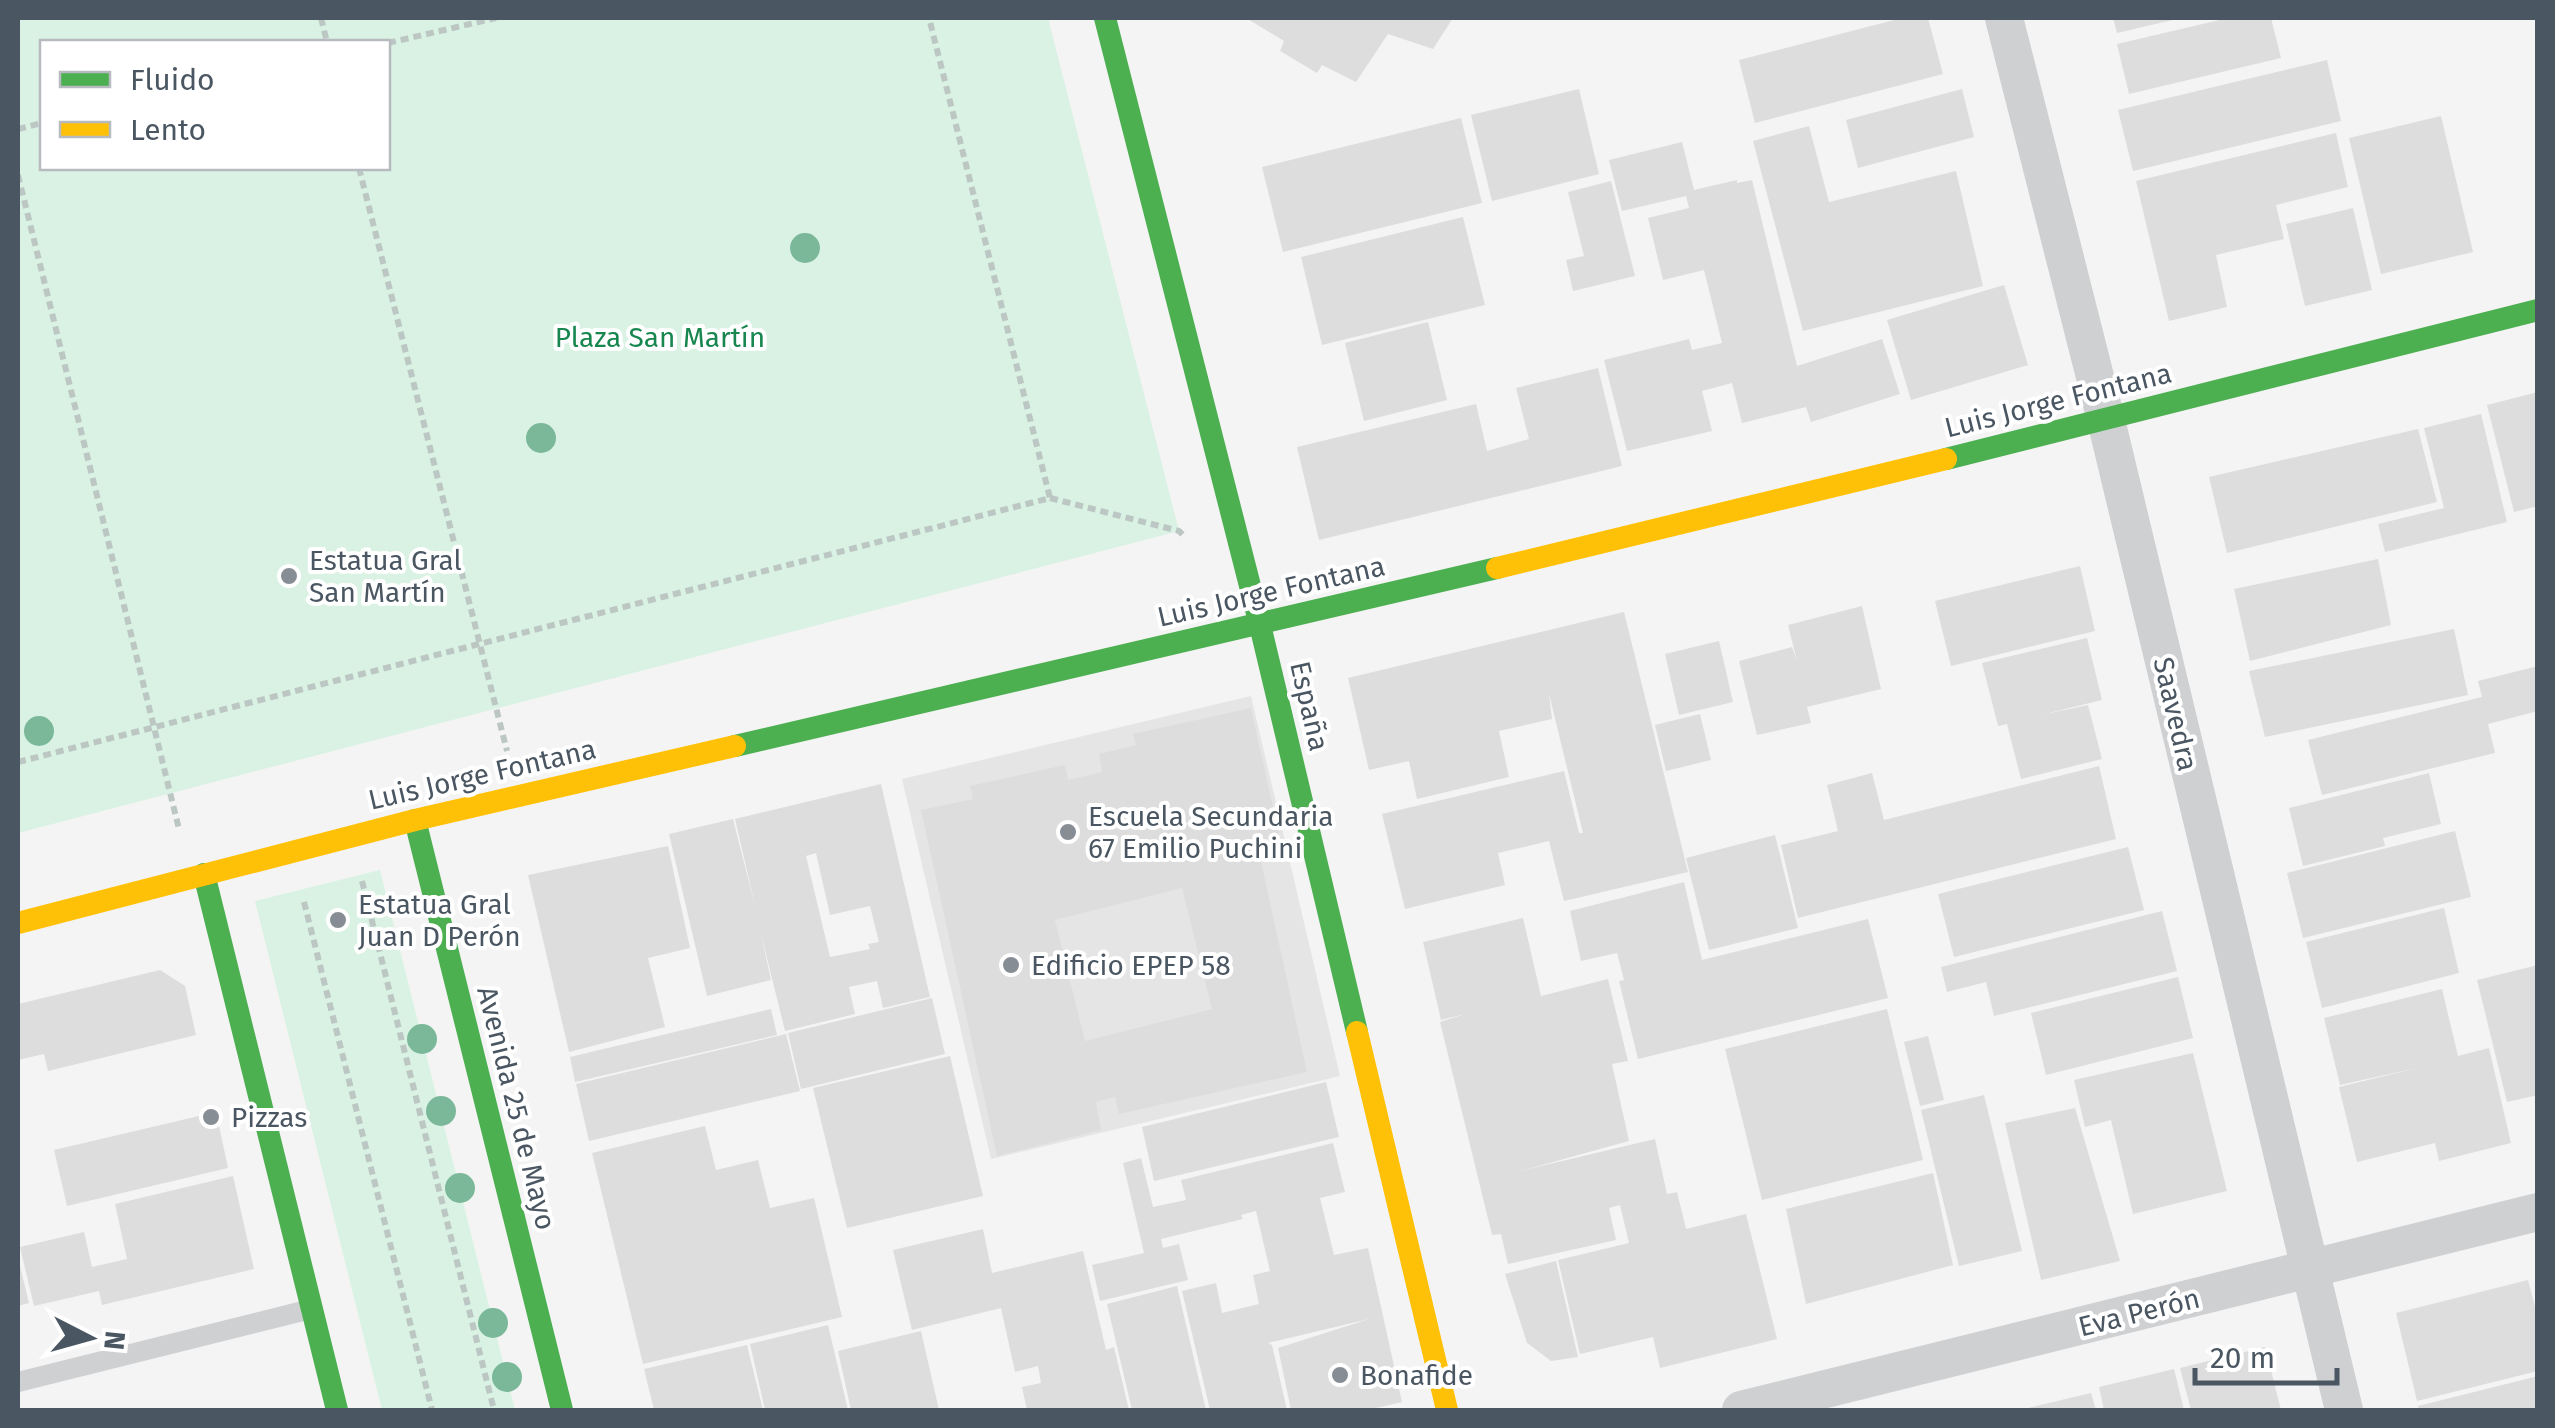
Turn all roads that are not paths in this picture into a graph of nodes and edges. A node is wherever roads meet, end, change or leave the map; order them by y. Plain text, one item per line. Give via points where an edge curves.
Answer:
1 (1105, 18) edge
2 (2004, 18) edge
3 (2538, 310) edge
4 (2106, 420) junction
5 (1260, 624) junction
6 (414, 820) junction
7 (197, 876) junction
8 (18, 923) edge
9 (2538, 1212) edge
10 (2309, 1270) junction
11 (312, 1309) junction
12 (18, 1382) edge
13 (337, 1410) edge
14 (562, 1410) edge
15 (1447, 1410) edge
16 (1740, 1410) edge
17 (2344, 1410) edge

1 - 5 main road, España
2 - 4 street, Saavedra
3 - 4 main road, Luis Jorge Fontana
4 - 5 main road, Luis Jorge Fontana
4 - 10 street, Saavedra
5 - 6 main road, Luis Jorge Fontana
5 - 15 main road, España
6 - 7 main road, Luis Jorge Fontana
6 - 14 main road, Avenida 25 de Mayo
7 - 8 main road, Luis Jorge Fontana
7 - 11 main road
9 - 10 street, Eva Perón
10 - 16 street, Eva Perón
10 - 17 street, Saavedra
11 - 12 lane
11 - 13 main road

